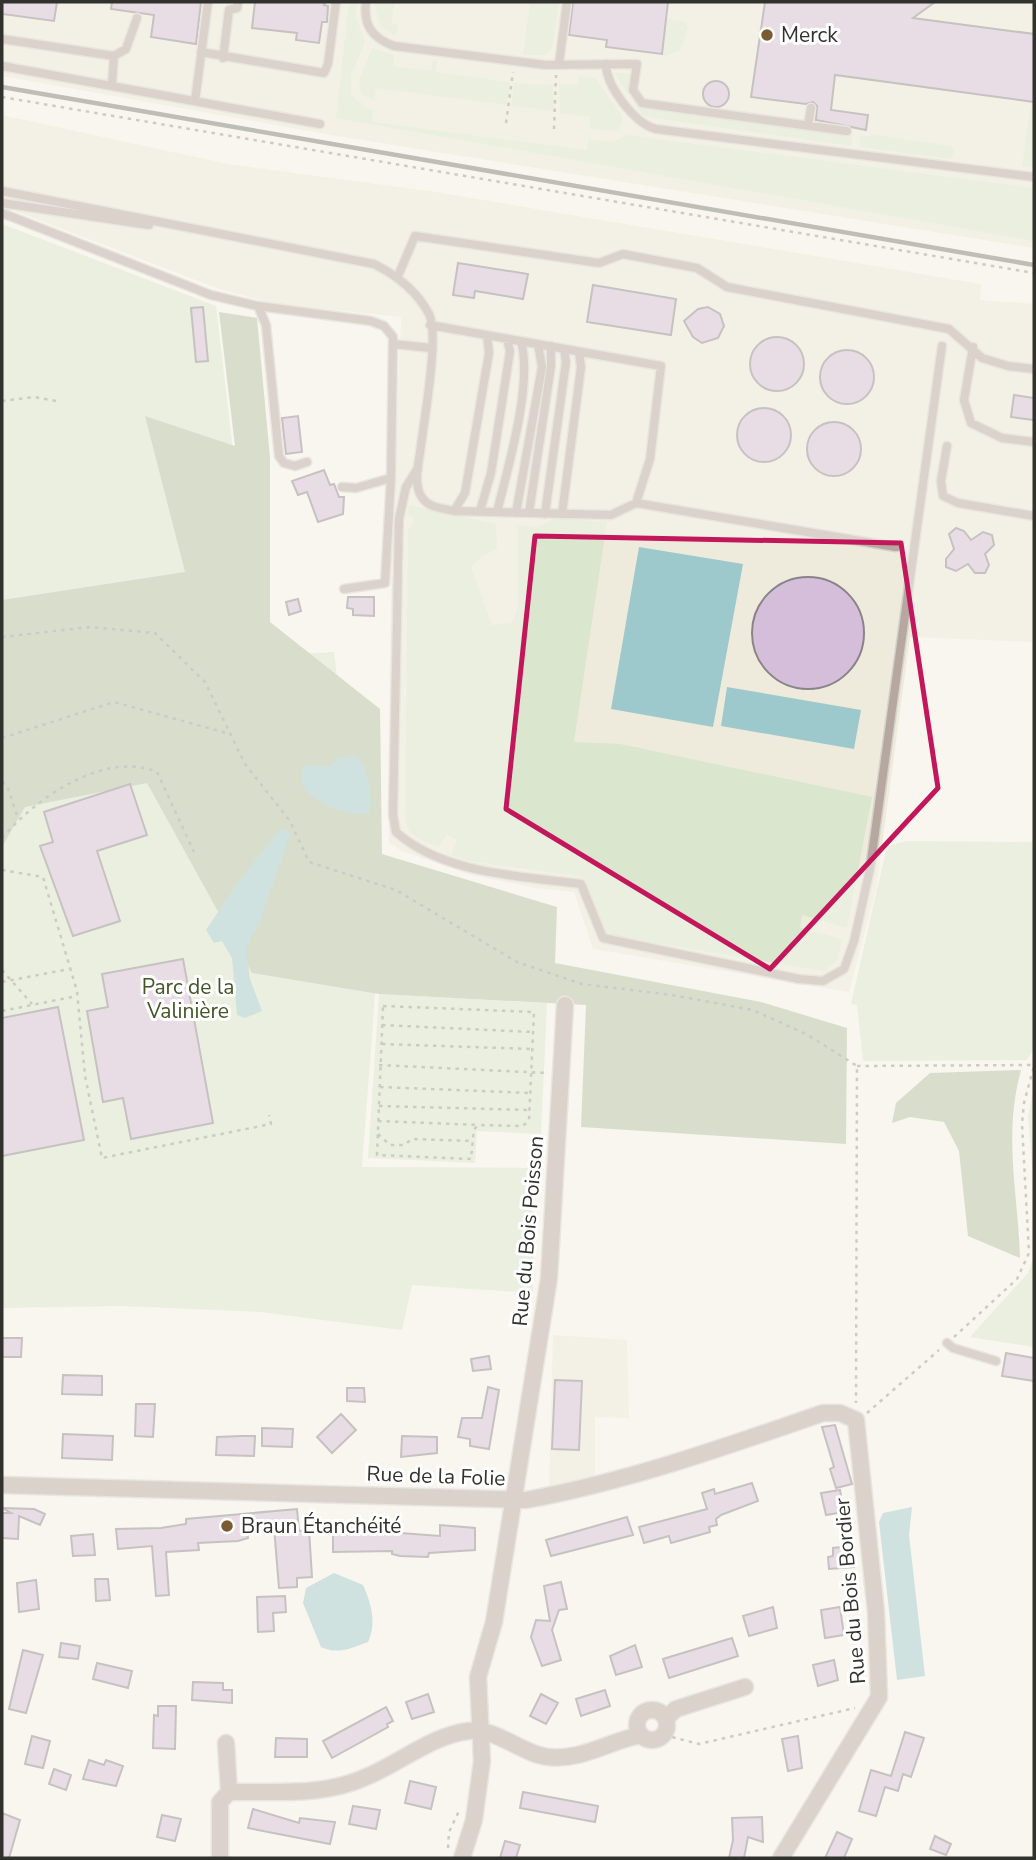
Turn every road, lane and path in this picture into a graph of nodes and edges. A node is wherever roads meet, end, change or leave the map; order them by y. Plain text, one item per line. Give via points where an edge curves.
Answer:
1 (208, 2) edge
2 (238, 2) edge
3 (336, 2) edge
4 (366, 2) edge
5 (567, 2) edge
6 (137, 18) dead end
7 (2, 39) edge
8 (201, 52) junction
9 (114, 57) junction
10 (223, 58) junction
11 (606, 64) junction
12 (2, 66) edge
13 (558, 68) junction
14 (514, 69) dead end
15 (112, 85) junction
16 (2, 97) edge
17 (195, 101) junction
18 (811, 108) dead end
19 (506, 123) dead end
20 (320, 124) dead end
21 (808, 125) junction
22 (554, 129) dead end
23 (848, 131) dead end
24 (1034, 177) edge
25 (2, 191) edge
26 (2, 203) edge
27 (2, 213) edge
28 (248, 239) junction
29 (1034, 273) edge
30 (398, 276) junction
31 (258, 306) junction
32 (430, 325) junction
33 (487, 335) junction
34 (507, 339) junction
35 (521, 341) junction
36 (393, 344) junction
37 (538, 344) junction
38 (551, 346) junction
39 (942, 346) dead end
40 (973, 347) junction
41 (431, 348) junction
42 (564, 349) junction
43 (579, 352) junction
44 (1034, 369) edge
45 (2, 401) edge
46 (57, 401) dead end
47 (1034, 442) edge
48 (947, 446) dead end
49 (307, 462) dead end
50 (418, 468) junction
51 (391, 478) junction
52 (342, 487) dead end
53 (636, 503) junction
54 (454, 511) junction
55 (480, 512) junction
56 (497, 512) junction
57 (516, 513) junction
58 (529, 513) junction
59 (545, 513) junction
60 (562, 514) junction
61 (1034, 516) edge
62 (896, 547) dead end
63 (344, 589) dead end
64 (2, 637) edge
65 (231, 734) junction
66 (2, 738) edge
67 (2, 782) edge
68 (18, 819) junction
69 (2, 838) edge
70 (194, 852) dead end
71 (2, 870) edge
72 (69, 969) junction
73 (2, 970) edge
74 (11, 980) junction
75 (2, 982) edge
76 (77, 996) junction
77 (33, 1005) junction
78 (565, 1005) dead end
79 (2, 1011) edge
80 (382, 1025) junction
81 (533, 1031) junction
82 (380, 1044) junction
83 (532, 1049) junction
84 (379, 1065) junction
85 (857, 1066) junction
86 (1034, 1066) edge
87 (531, 1072) junction
88 (561, 1073) junction
89 (379, 1086) junction
90 (531, 1093) junction
91 (378, 1106) junction
92 (530, 1110) junction
93 (269, 1115) dead end
94 (378, 1121) junction
95 (479, 1125) junction
96 (378, 1135) junction
97 (473, 1141) junction
98 (947, 1343) junction
99 (996, 1361) dead end
100 (856, 1420) junction
101 (2, 1485) edge
102 (513, 1500) junction
103 (746, 1687) dead end
104 (875, 1706) junction
105 (666, 1718) junction
106 (480, 1730) junction
107 (641, 1735) junction
108 (664, 1735) junction
109 (226, 1743) dead end
110 (229, 1792) junction
111 (220, 1858) edge
112 (462, 1858) edge
113 (781, 1858) edge

1 - 8 lane
2 - 10 lane via 237,8 229,10
3 - 10 lane via 324,73
4 - 13 lane via 367,26 394,46
5 - 13 lane
6 - 9 lane via 125,49
7 - 9 lane
8 - 10 lane
8 - 17 lane
9 - 15 lane
11 - 13 lane
11 - 21 lane via 637,64 633,90 642,103
11 - 24 lane via 606,74 634,118 656,130
12 - 15 lane
13 - 22 path
14 - 19 path
15 - 17 lane
16 - 29 path
17 - 20 lane
18 - 21 lane
21 - 23 lane
25 - 28 lane
26 - 28 lane
27 - 31 lane via 211,295
28 - 30 lane via 374,264
30 - 32 lane via 430,316
30 - 40 lane via 415,236 599,263 623,254 696,268 727,287 949,329
31 - 36 lane via 372,321 384,326
31 - 49 lane via 266,324 279,456 295,466
32 - 33 lane
32 - 41 lane
33 - 34 lane
33 - 54 lane via 489,353 465,493
34 - 35 lane
34 - 55 lane via 510,351
35 - 37 lane
35 - 56 lane via 527,360
36 - 41 lane
36 - 51 lane
37 - 38 lane
37 - 57 lane via 542,367
38 - 42 lane
38 - 58 lane
39 - 50 lane via 870,869 855,941 844,969 823,981 603,938 581,884 471,867 423,850 396,832 399,519 405,487
40 - 44 lane via 982,358
40 - 47 lane via 964,400 971,423 1002,438
41 - 50 lane
42 - 43 lane
42 - 59 lane
43 - 53 lane via 661,366 650,459
43 - 60 lane via 581,367
45 - 46 path via 34,397
48 - 61 lane via 943,496 958,503
50 - 54 lane via 419,494 430,505
51 - 52 lane via 356,488
51 - 63 lane via 385,583
53 - 60 lane via 611,515
53 - 62 lane
54 - 55 lane
55 - 56 lane
56 - 57 lane
57 - 58 lane
58 - 59 lane
59 - 60 lane
64 - 65 path via 90,627 155,633 205,682
65 - 66 path via 114,702
65 - 85 path via 245,764 290,821 309,862 396,890 517,962 582,984 753,1010 808,1035
67 - 68 path
68 - 69 path
68 - 70 path via 52,790 100,771 140,765 157,772
71 - 72 path via 43,877
72 - 74 path
72 - 76 path
73 - 74 path
74 - 75 path
74 - 77 path
76 - 77 path
76 - 93 path via 85,1076 102,1158 271,1124
77 - 79 path
78 - 88 street, Rue du Bois Poisson
80 - 81 path
80 - 81 path via 383,1006 410,1007 534,1012
80 - 82 path
81 - 83 path
82 - 83 path
82 - 84 path
83 - 87 path
84 - 87 path
84 - 89 path
85 - 86 path
85 - 100 path
86 - 98 path via 1022,1124 1029,1253 1017,1279 997,1301
87 - 88 path
87 - 90 path
88 - 102 street, Rue du Bois Poisson via 549,1279
89 - 90 path
89 - 91 path
90 - 92 path
91 - 92 path
91 - 94 path
92 - 95 path via 523,1126
94 - 95 path
94 - 96 path
95 - 97 path
96 - 97 path via 390,1145 404,1145 412,1139
96 - 97 path via 377,1155 471,1159
98 - 99 lane
98 - 100 path
100 - 102 street, Rue de la Folie via 840,1413 823,1413 590,1488
100 - 104 street, Rue du Bois Bordier via 879,1654
101 - 102 street, Rue de la Folie
102 - 106 street, Rue du Bois Poisson via 494,1622 478,1676
103 - 105 street via 676,1709
104 - 108 path via 699,1744
104 - 113 street, Rue du Bois Bordier
105 - 107 street via 658,1711 643,1712 637,1726
105 - 108 street
106 - 107 street via 545,1757 569,1758
106 - 110 street via 437,1740 365,1778 324,1792
106 - 112 street, Rue du Bois Poisson via 477,1800
107 - 108 street via 650,1740
109 - 110 street
110 - 111 street via 220,1801

